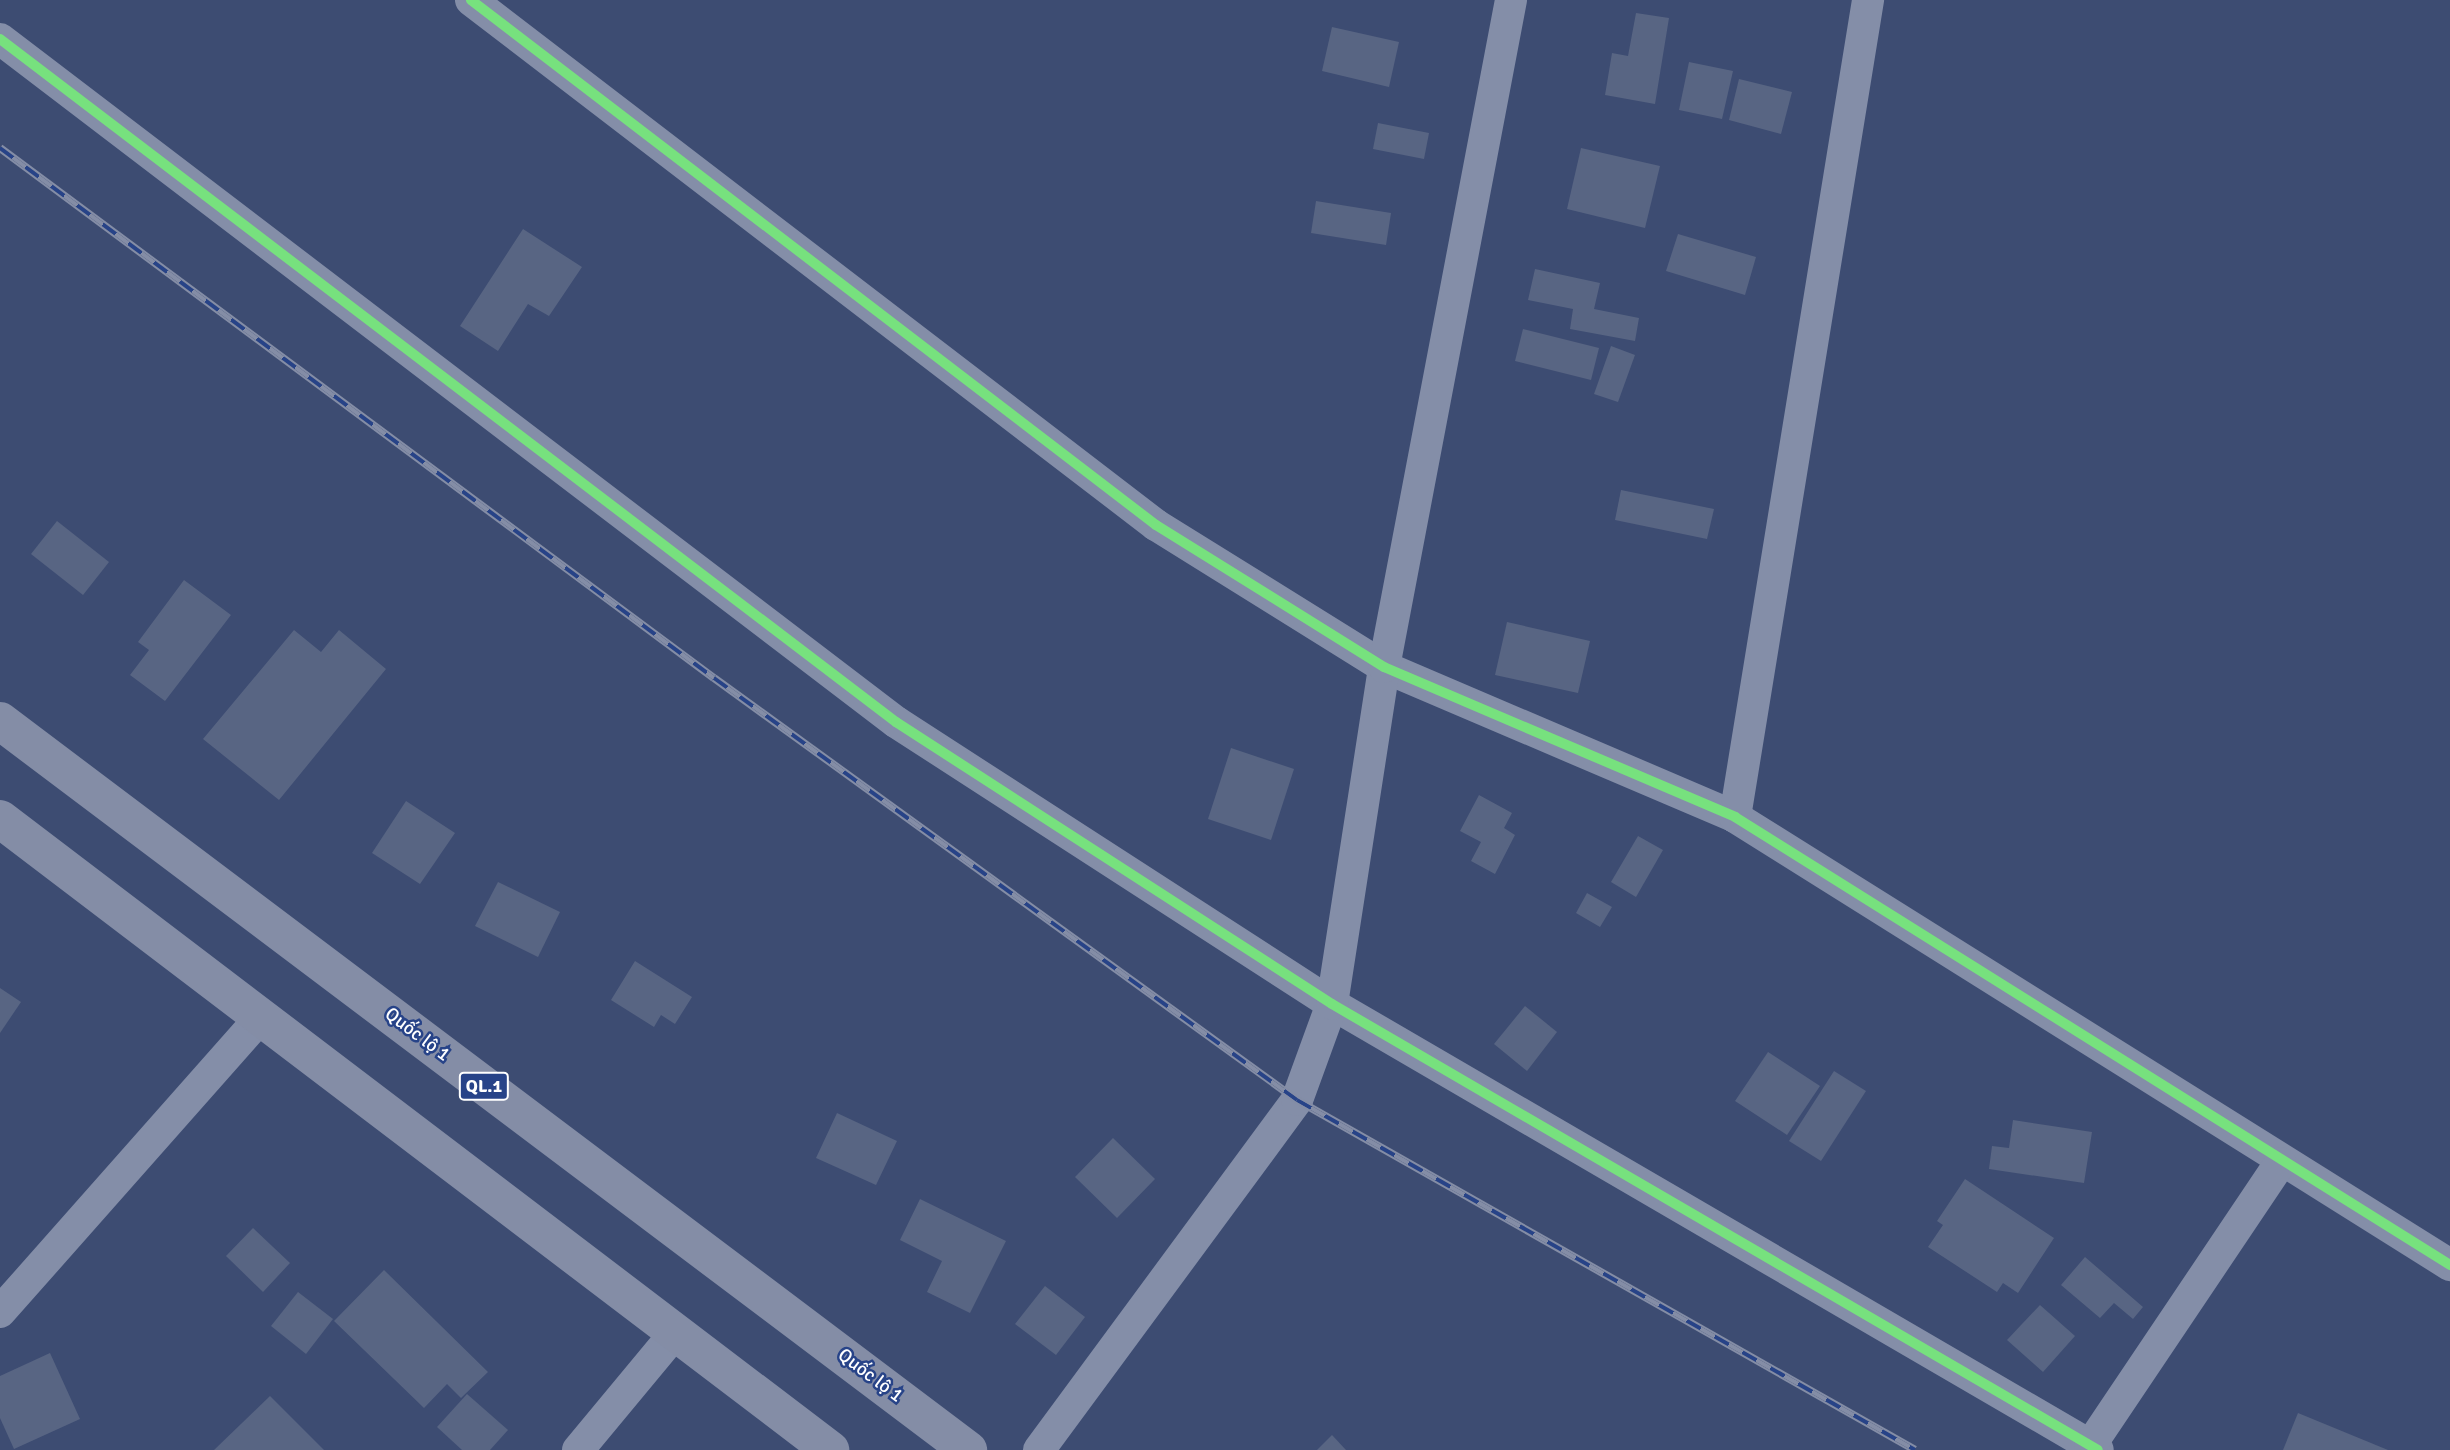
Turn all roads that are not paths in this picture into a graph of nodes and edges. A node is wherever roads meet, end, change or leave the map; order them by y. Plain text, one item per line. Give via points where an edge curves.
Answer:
1 (471, 0) edge
2 (1511, 0) edge
3 (1868, 0) edge
4 (0, 39) edge
5 (1384, 667) junction
6 (0, 721) edge
7 (1735, 817) junction
8 (0, 819) edge
9 (1332, 1004) junction
10 (262, 1016) junction
11 (2280, 1163) junction
12 (2450, 1265) edge
13 (0, 1312) edge
14 (675, 1333) junction
15 (2094, 1448) edge
16 (578, 1450) edge
17 (830, 1450) edge
18 (968, 1450) edge
19 (1039, 1450) edge

1 - 5 street via 1156,525
2 - 5 street
3 - 7 street
4 - 9 street via 895,722
5 - 7 street
5 - 9 street
6 - 18 highway, Quốc lộ 1 / QL.1
7 - 11 street
8 - 10 highway
9 - 15 street
9 - 19 street via 1297,1100
10 - 13 street
10 - 14 highway
11 - 12 street
11 - 15 street
14 - 16 street
14 - 17 highway

